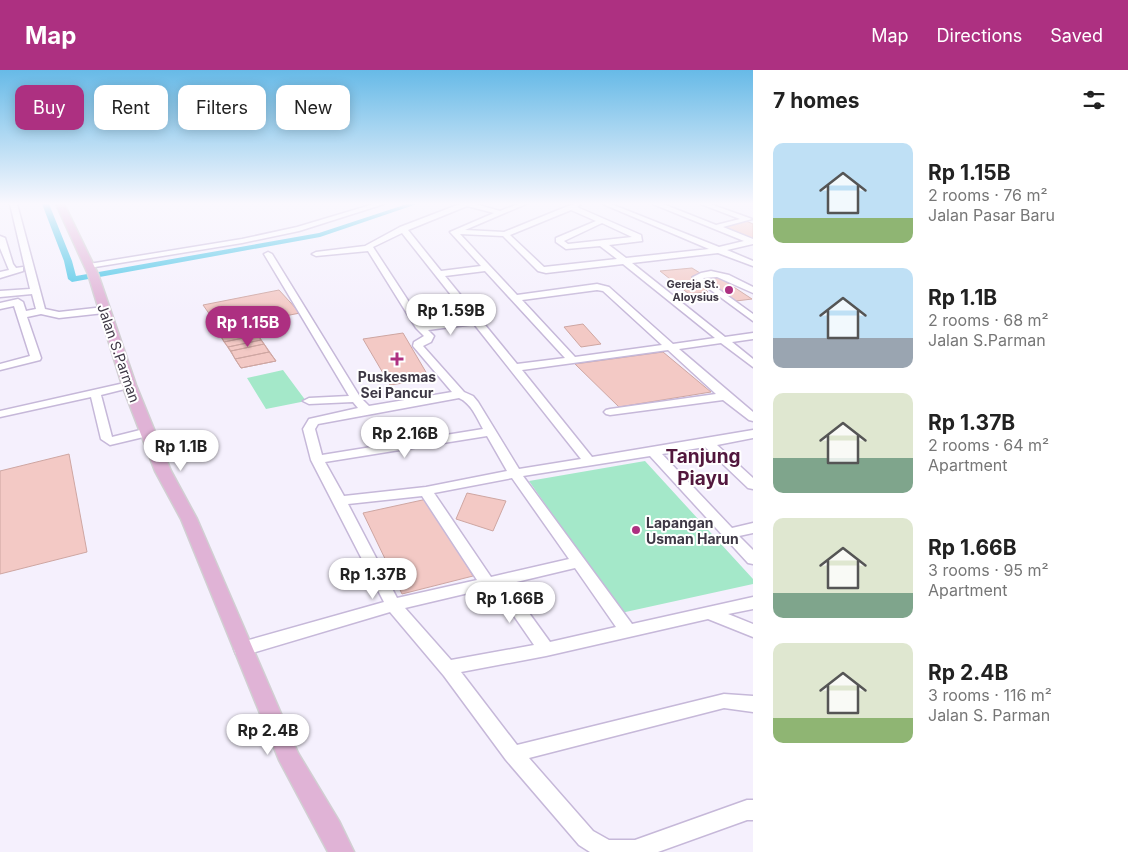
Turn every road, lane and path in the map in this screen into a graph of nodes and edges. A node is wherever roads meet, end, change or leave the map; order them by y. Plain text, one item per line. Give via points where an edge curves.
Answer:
1 (9, 240) edge
2 (11, 240) edge
3 (77, 240) edge
4 (244, 240) edge
5 (378, 240) edge
6 (412, 240) edge
7 (462, 240) edge
8 (512, 240) edge
9 (559, 240) edge
10 (621, 240) edge
11 (695, 240) edge
12 (753, 241) edge
13 (602, 243) junction
14 (370, 248) junction
15 (718, 250) junction
16 (268, 254) dead end
17 (316, 254) dead end
18 (625, 261) junction
19 (753, 264) edge
20 (7, 267) edge
21 (28, 267) junction
22 (487, 268) junction
23 (92, 273) junction
24 (438, 274) junction
25 (0, 275) edge
26 (753, 290) edge
27 (36, 291) junction
28 (0, 294) edge
29 (515, 298) junction
30 (0, 306) edge
31 (104, 310) junction
32 (41, 311) junction
33 (22, 315) junction
34 (753, 318) edge
35 (477, 320) junction
36 (421, 328) junction
37 (753, 336) edge
38 (721, 340) junction
39 (670, 346) junction
40 (572, 360) junction
41 (753, 364) edge
42 (0, 367) edge
43 (514, 368) junction
44 (128, 385) junction
45 (95, 392) junction
46 (460, 394) junction
47 (725, 396) junction
48 (356, 399) junction
49 (309, 401) dead end
50 (366, 410) junction
51 (610, 412) dead end
52 (0, 414) edge
53 (753, 418) edge
54 (148, 432) junction
55 (489, 432) junction
56 (753, 434) edge
57 (708, 443) junction
58 (653, 452) junction
59 (317, 460) junction
60 (588, 460) junction
61 (515, 473) junction
62 (753, 484) edge
63 (426, 491) junction
64 (340, 501) junction
65 (753, 528) edge
66 (730, 533) junction
67 (753, 560) edge
68 (580, 562) junction
69 (493, 582) junction
70 (753, 603) edge
71 (393, 606) junction
72 (709, 613) junction
73 (628, 631) junction
74 (753, 631) edge
75 (240, 645) junction
76 (546, 649) junction
77 (450, 670) junction
78 (753, 704) edge
79 (513, 754) junction
80 (753, 810) edge
81 (599, 849) edge
82 (341, 852) edge

1 - 20 street
2 - 21 street
3 - 23 main road, Jalan S.Parman
4 - 23 street
5 - 14 street via 370,244
6 - 24 street
7 - 22 street
8 - 18 street via 542,270
9 - 13 street via 566,247
10 - 13 street
11 - 15 street
12 - 15 street
13 - 18 street
14 - 17 street
14 - 36 street
15 - 18 street
15 - 19 street
16 - 48 street
18 - 38 street
20 - 21 street
20 - 25 street
21 - 27 street
22 - 24 street
22 - 29 street
23 - 31 main road, Jalan S.Parman
24 - 35 street
26 - 34 street via 716,274 697,277
27 - 28 street
27 - 32 street
29 - 39 street via 602,288
29 - 40 street
30 - 33 street via 18,302
31 - 32 street via 66,315
31 - 44 main road, Jalan S.Parman
32 - 33 street
33 - 42 street via 36,358
35 - 36 street
35 - 43 street
36 - 46 street via 429,338 418,346
37 - 38 street
38 - 39 street
38 - 41 street
39 - 40 street
39 - 47 street
40 - 43 street
43 - 60 street
44 - 45 street
44 - 54 main road, Jalan S.Parman
45 - 52 street
45 - 54 street via 107,439
46 - 50 street
46 - 55 street via 474,404
47 - 51 street
47 - 53 street
48 - 49 street
48 - 50 street
50 - 59 street via 313,421 309,429
54 - 75 main road, Jalan S.Parman via 163,471 189,519
55 - 59 street
55 - 61 street
56 - 57 street
57 - 58 street
57 - 62 street
58 - 60 street
58 - 66 street
59 - 64 street
60 - 61 street
61 - 63 street
61 - 68 street
63 - 64 street
63 - 69 street
64 - 71 street
65 - 66 street
66 - 67 street
68 - 69 street
68 - 73 street
69 - 71 street
69 - 76 street
70 - 72 street
71 - 75 street
71 - 77 street
72 - 73 street
72 - 74 street
73 - 76 street
75 - 82 main road, Jalan S.Parman via 290,760
76 - 77 street via 452,667
77 - 79 street
78 - 79 street via 724,701
79 - 81 street
80 - 81 street via 635,850

